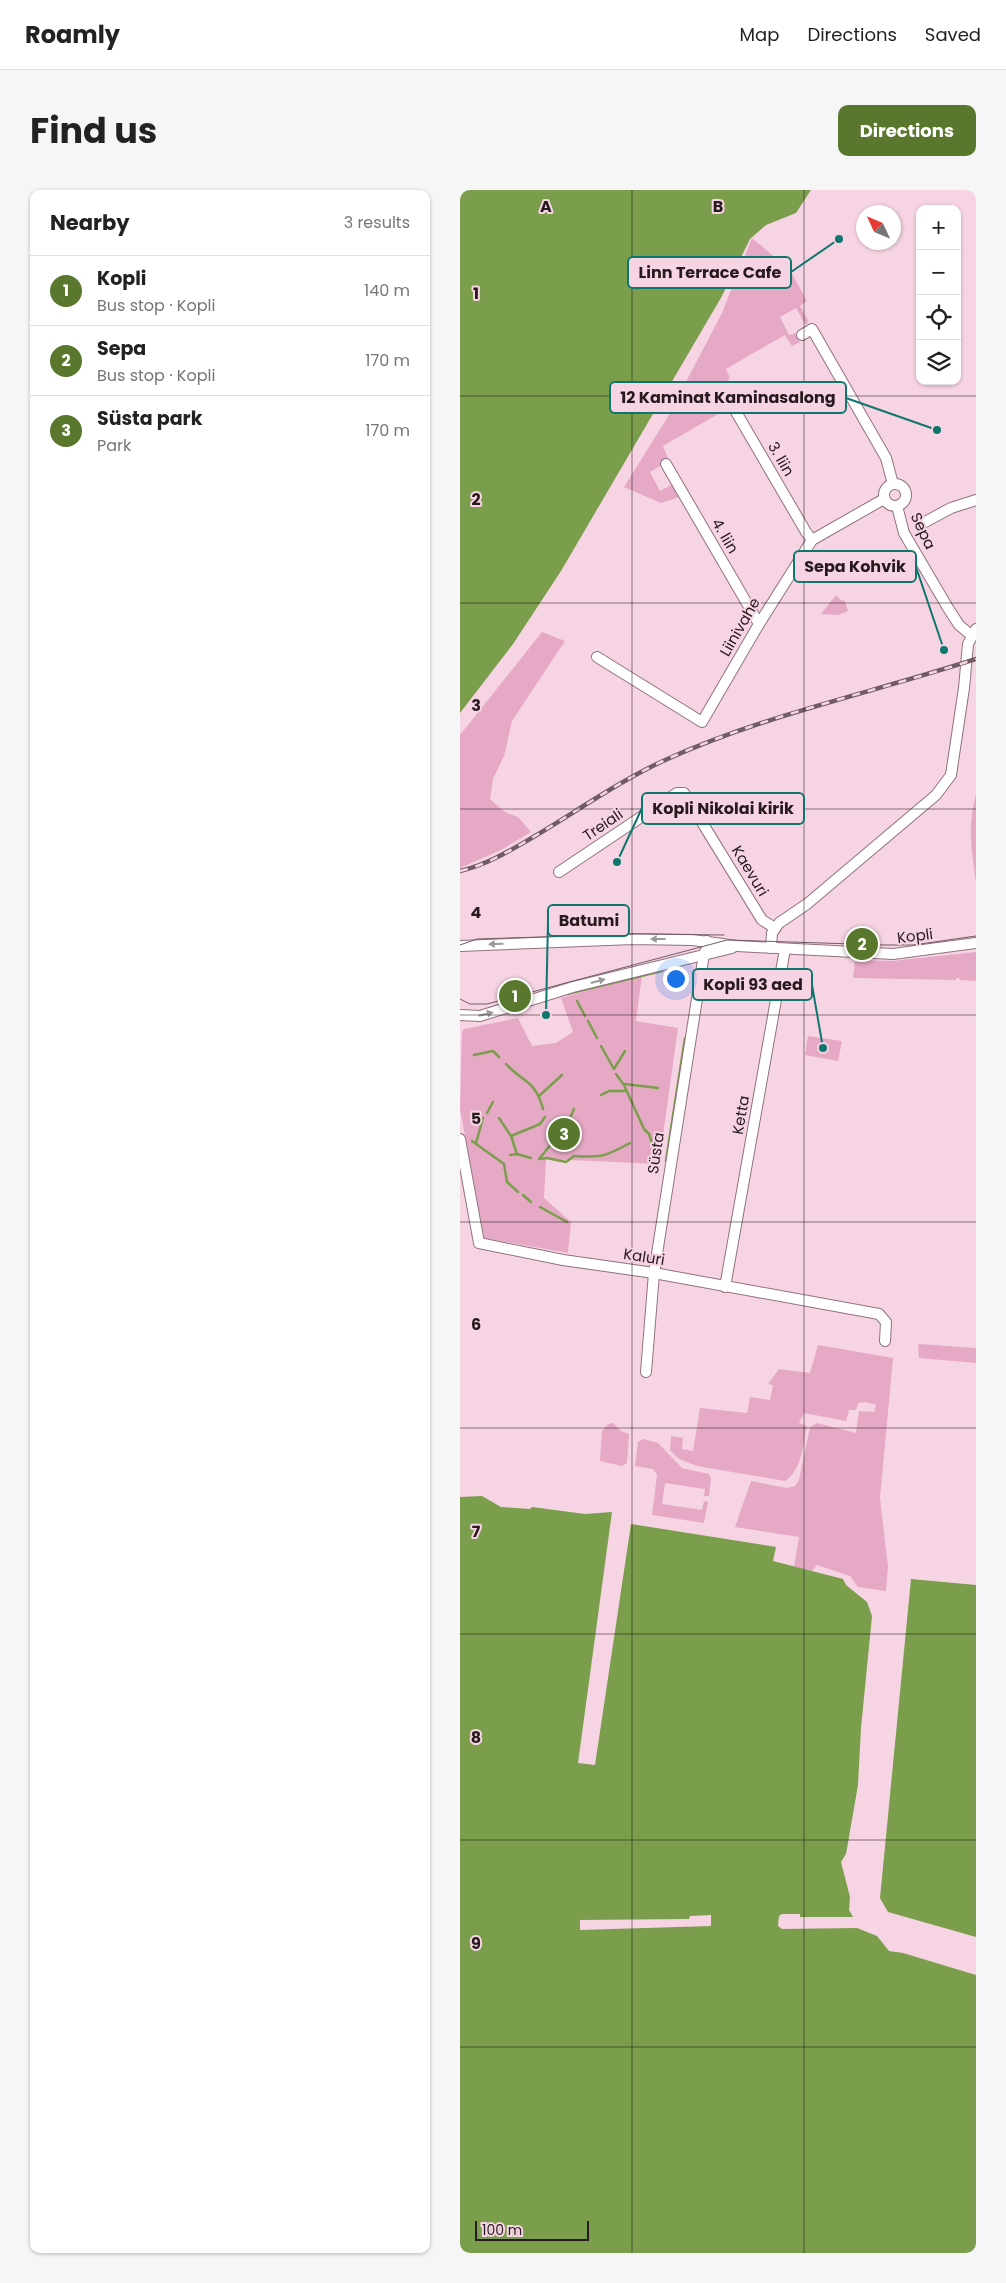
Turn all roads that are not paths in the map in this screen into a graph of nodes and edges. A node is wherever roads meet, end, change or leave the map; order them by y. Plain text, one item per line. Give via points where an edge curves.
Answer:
1 (802, 335) dead end
2 (725, 393) dead end
3 (666, 464) dead end
4 (893, 484) junction
5 (884, 499) junction
6 (976, 500) edge
7 (897, 506) junction
8 (925, 522) dead end
9 (812, 540) junction
10 (759, 624) junction
11 (974, 632) edge
12 (597, 657) dead end
13 (689, 798) joint
14 (558, 872) dead end
15 (774, 928) junction
16 (707, 941) junction
17 (972, 943) edge
18 (460, 946) edge
19 (737, 946) junction
20 (771, 948) junction
21 (785, 949) junction
22 (704, 954) junction
23 (460, 1015) edge
24 (460, 1139) edge
25 (654, 1273) junction
26 (725, 1286) junction
27 (885, 1341) dead end
28 (646, 1372) dead end

1 - 4 street, Sepa via 812,329 886,458
2 - 9 street, 3. liin
3 - 10 street, 4. liin
4 - 5 street via 885,489
4 - 7 street, Sepa via 902,486 905,491 904,500
5 - 7 street, Sepa via 890,506
5 - 9 street, Liinivahe
6 - 8 street via 951,508
7 - 11 street, Sepa via 904,532 948,608 959,625
9 - 10 street, Liinivahe
10 - 12 street, Liinivahe via 702,722
11 - 15 street, Sepa via 968,644 951,775 936,795
13 - 14 street, Treiali via 684,793 677,793
13 - 15 street, Kaevuri via 762,920
15 - 20 street
16 -> 18 street, Kopli via 633,939
16 - 19 street, Kopli
16 - 22 street, Süsta
17 - 21 street, Kopli via 893,954
19 - 20 street, Kopli
19 - 22 street, Kopli
20 - 21 street, Kopli
21 - 26 street, Ketta
23 -> 22 street, Kopli via 480,1016 573,987
22 - 25 street, Süsta
24 - 25 street, Kaluri via 479,1243 563,1260
25 - 26 street, Kaluri
25 - 28 street, Süsta
26 - 27 street, Kaluri via 879,1314 886,1322

